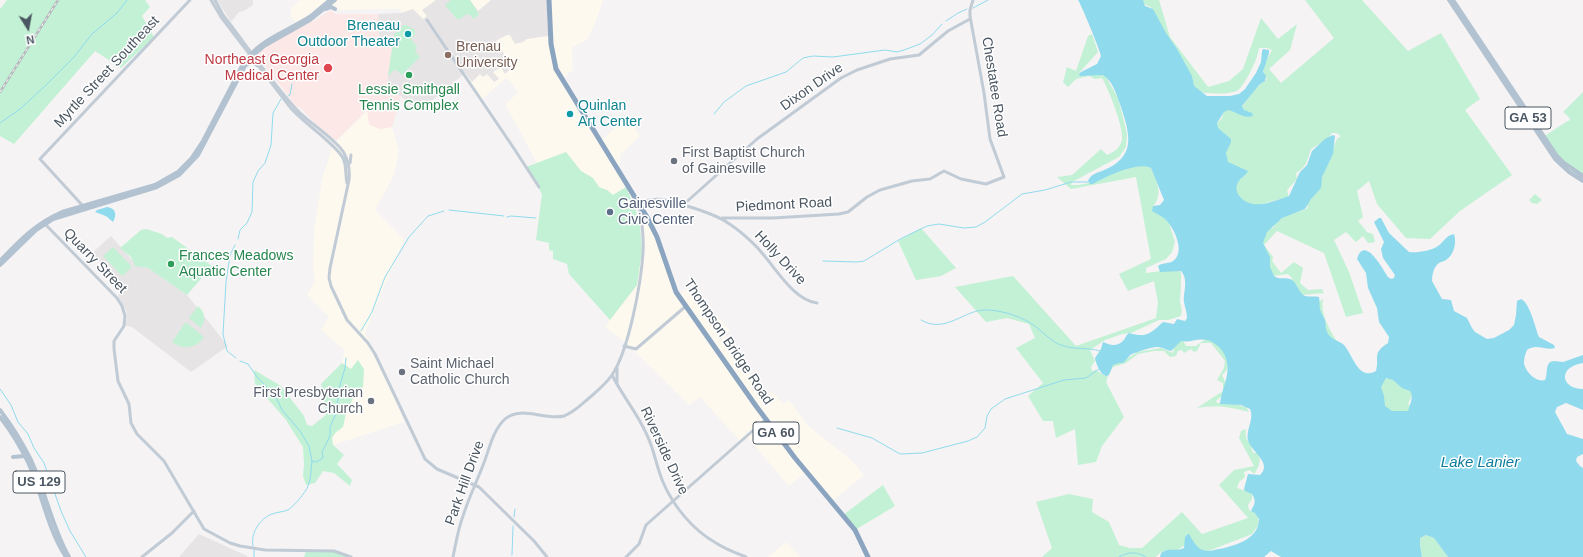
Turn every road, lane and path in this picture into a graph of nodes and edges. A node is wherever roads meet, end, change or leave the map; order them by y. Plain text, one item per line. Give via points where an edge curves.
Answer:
1 (190, 0) edge
2 (211, 0) edge
3 (215, 0) edge
4 (330, 0) edge
5 (335, 0) edge
6 (549, 0) edge
7 (973, 0) edge
8 (1449, 0) edge
9 (1453, 0) edge
10 (335, 10) dead end
11 (316, 16) junction
12 (970, 19) junction
13 (427, 20) dead end
14 (252, 54) junction
15 (245, 65) junction
16 (257, 65) junction
17 (1530, 115) junction
18 (1543, 134) junction
19 (326, 138) junction
20 (344, 153) junction
21 (349, 171) junction
22 (951, 174) joint
23 (1583, 176) edge
24 (1583, 181) edge
25 (347, 183) junction
26 (538, 187) dead end
27 (117, 198) junction
28 (639, 205) junction
29 (682, 205) junction
30 (83, 206) junction
31 (728, 220) junction
32 (45, 224) junction
33 (0, 261) edge
34 (0, 265) edge
35 (817, 303) dead end
36 (686, 306) junction
37 (624, 346) junction
38 (618, 363) junction
39 (612, 375) junction
40 (608, 380) junction
41 (616, 382) junction
42 (0, 410) edge
43 (0, 417) edge
44 (766, 419) junction
45 (24, 456) junction
46 (13, 457) dead end
47 (465, 481) junction
48 (474, 484) junction
49 (471, 494) junction
50 (674, 502) junction
51 (194, 511) junction
52 (66, 557) edge
53 (69, 557) edge
54 (142, 557) edge
55 (351, 557) edge
56 (453, 557) edge
57 (547, 557) edge
58 (626, 557) edge
59 (746, 557) edge
60 (868, 557) edge

1 - 30 street, Myrtle Street Southeast via 40,159
2 - 14 street via 221,17
3 - 14 street
4 - 14 main road via 310,16 267,40
5 - 11 main road
6 - 28 highway via 551,44 556,69
7 - 12 street, Chestatee Road
8 - 24 main road, GA 53 via 1555,159
9 - 17 main road, GA 53
10 - 11 main road via 330,7
11 - 14 main road via 268,42
12 - 22 street, Chestatee Road via 990,139 1004,176 986,184
12 - 29 street, Dixon Drive via 948,31 919,55 890,59 840,78 757,139
13 - 26 street
14 - 15 main road
14 - 16 street
14 - 19 street via 292,105
14 - 27 main road via 243,64 203,141 184,166 155,185
15 - 16 main road via 253,62
15 - 27 main road via 206,142 187,168 165,184
16 - 19 street via 293,111
17 - 18 main road, GA 53
17 - 18 main road via 1541,116 1537,123
18 - 23 main road, GA 53 via 1564,164
19 - 20 street
19 - 25 street via 344,159
20 - 21 street
20 - 21 street via 350,154
21 - 25 street
22 - 31 street, Piedmont Road via 944,170 930,180 912,181 880,190 848,212 839,214
25 - 47 street via 330,269 331,286 347,322 375,354 425,459 437,469
27 - 30 main road
27 - 32 main road via 66,214
28 - 29 street via 655,199
28 - 36 highway, Thompson Bridge Road / GA 60 via 653,229 676,292
28 - 37 street via 643,227 643,253 633,316
29 - 31 street
30 - 33 main road via 43,221
31 - 35 street, Holly Drive via 759,249 802,299
32 - 34 main road
32 - 51 street, Quarry Street via 122,306 124,326 114,341 114,350 119,385 129,404 131,423 137,434 164,461
36 - 37 street via 636,349
36 - 44 highway, Thompson Bridge Road / GA 60
37 - 38 street
38 - 39 street
38 - 41 street
39 - 40 street
39 - 41 street, Riverside Drive via 615,376
40 - 41 street
40 - 48 street, Park Hill Drive via 578,408 564,416 518,414 504,420 497,430
41 - 50 street, Riverside Drive via 647,435 662,481
42 - 53 main road, US 129 via 31,460 55,530
43 - 45 main road, US 129
44 - 50 street
44 - 60 highway, Thompson Bridge Road / GA 60 via 855,530
45 - 46 main road
45 - 52 main road, US 129 via 51,528
47 - 48 street
47 - 49 street via 470,486
48 - 49 street, Park Hill Drive
48 - 57 street via 534,541
49 - 56 street, Park Hill Drive
50 - 58 street via 646,525 639,544
50 - 59 street, Riverside Drive via 701,533 724,548
51 - 54 street
51 - 55 street via 207,532 234,544 265,550 334,551

